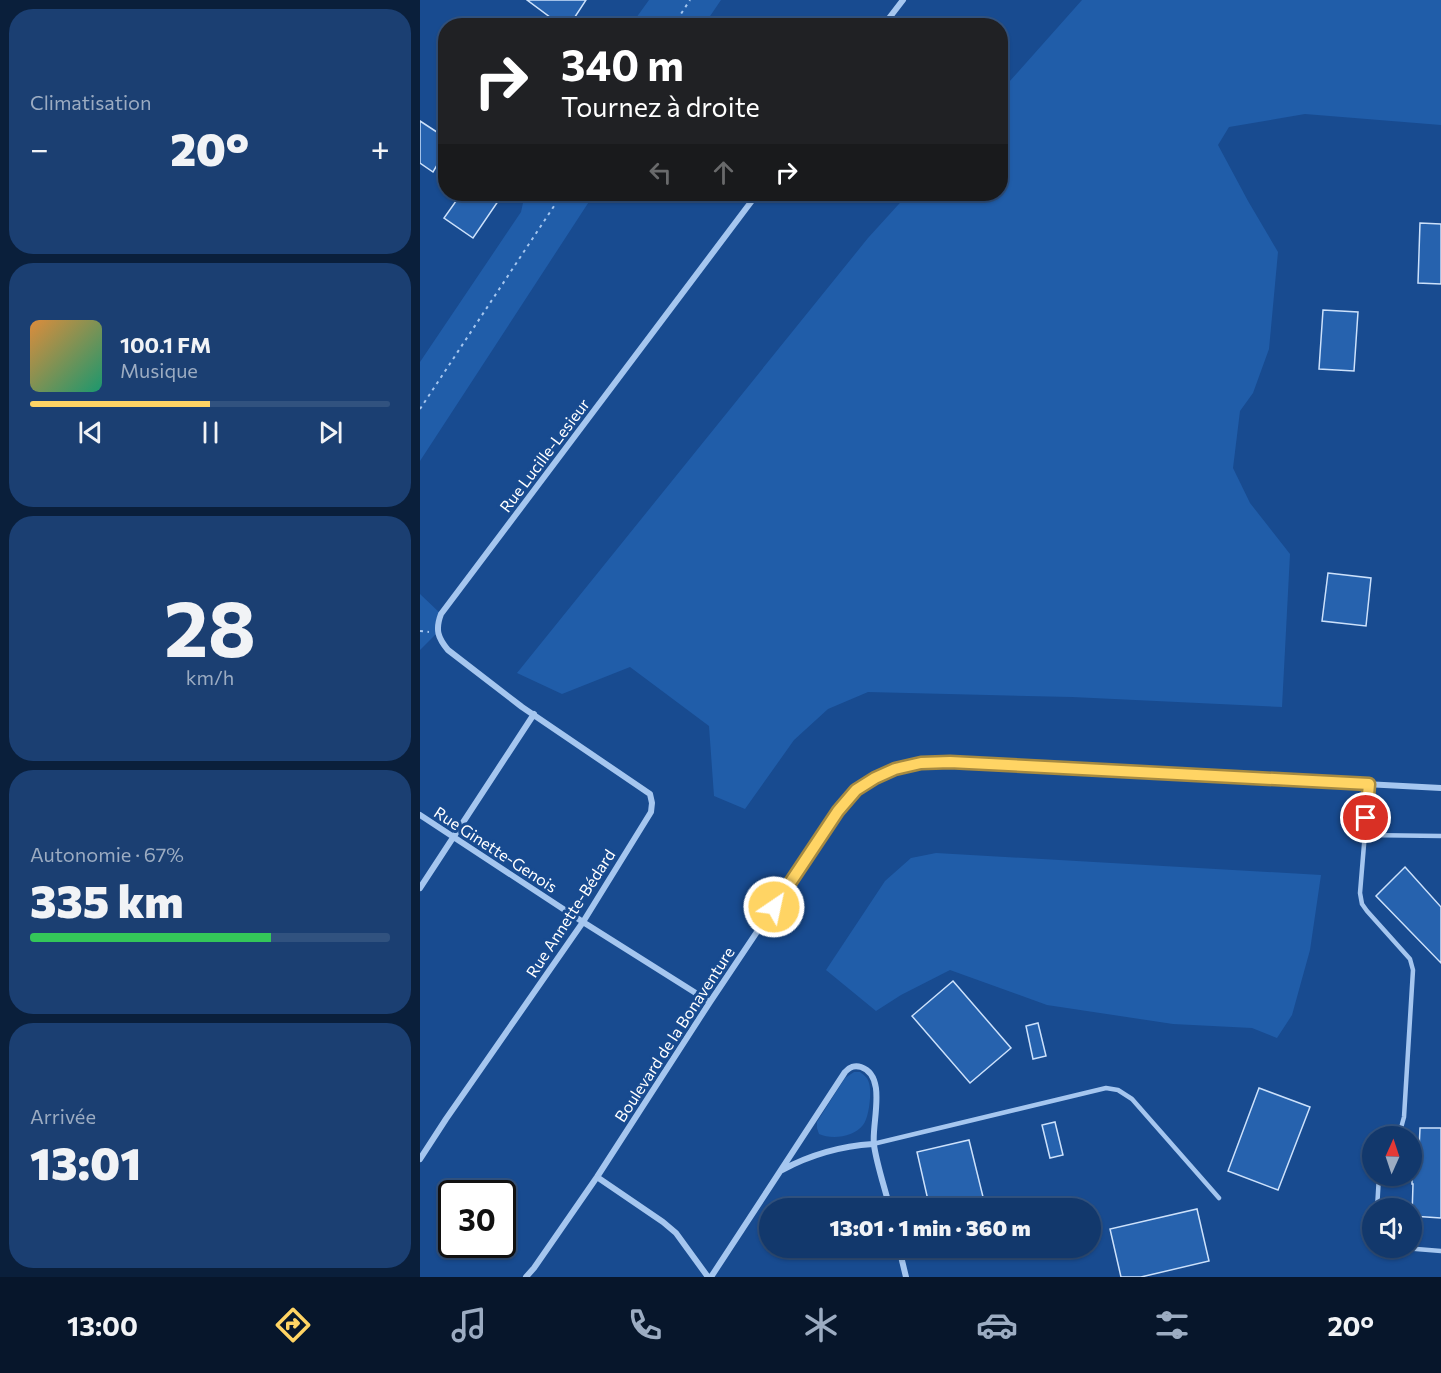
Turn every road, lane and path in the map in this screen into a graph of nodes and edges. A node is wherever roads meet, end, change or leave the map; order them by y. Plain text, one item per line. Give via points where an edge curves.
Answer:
1 (690, 0) edge
2 (903, 0) edge
3 (678, 18) edge
4 (890, 18) edge
5 (557, 201) edge
6 (752, 201) edge
7 (420, 410) edge
8 (534, 714) junction
9 (1369, 784) junction
10 (1441, 788) edge
11 (420, 815) edge
12 (1364, 835) junction
13 (1441, 836) edge
14 (453, 837) junction
15 (420, 888) edge
16 (583, 922) junction
17 (710, 1002) junction
18 (1402, 1126) edge
19 (873, 1144) junction
20 (420, 1159) edge
21 (782, 1170) junction
22 (597, 1177) junction
23 (887, 1198) edge
24 (1219, 1198) dead end
25 (1422, 1249) edge
26 (1441, 1251) edge
27 (901, 1258) edge
28 (526, 1277) edge
29 (710, 1277) edge
30 (906, 1277) edge

1 - 3 path
2 - 4 street
5 - 7 path
6 - 8 street, Rue Lucille-Lesieur via 441,614 438,632 448,650
8 - 14 street
8 - 16 street, Rue Annette-Bédard via 650,794 651,812
9 - 10 street, Boulevard de la Bonaventure
9 - 12 lane
9 - 17 street, Boulevard de la Bonaventure via 950,762 895,769 856,790 838,811
11 - 14 street, Rue Ginette-Genois
12 - 13 lane
12 - 18 lane via 1362,904 1410,959 1413,970
14 - 15 street
14 - 16 street, Rue Ginette-Genois
16 - 17 street, Rue Ginette-Genois
16 - 20 street, Rue Annette-Bédard
17 - 22 street, Boulevard de la Bonaventure
19 - 21 street via 824,1152
19 - 21 street via 877,1100 873,1076 858,1065 844,1072
19 - 23 street
19 - 24 lane via 1106,1088 1132,1099
21 - 29 street
22 - 28 street, Boulevard de la Bonaventure
22 - 29 street via 676,1233
25 - 26 lane
27 - 30 street

